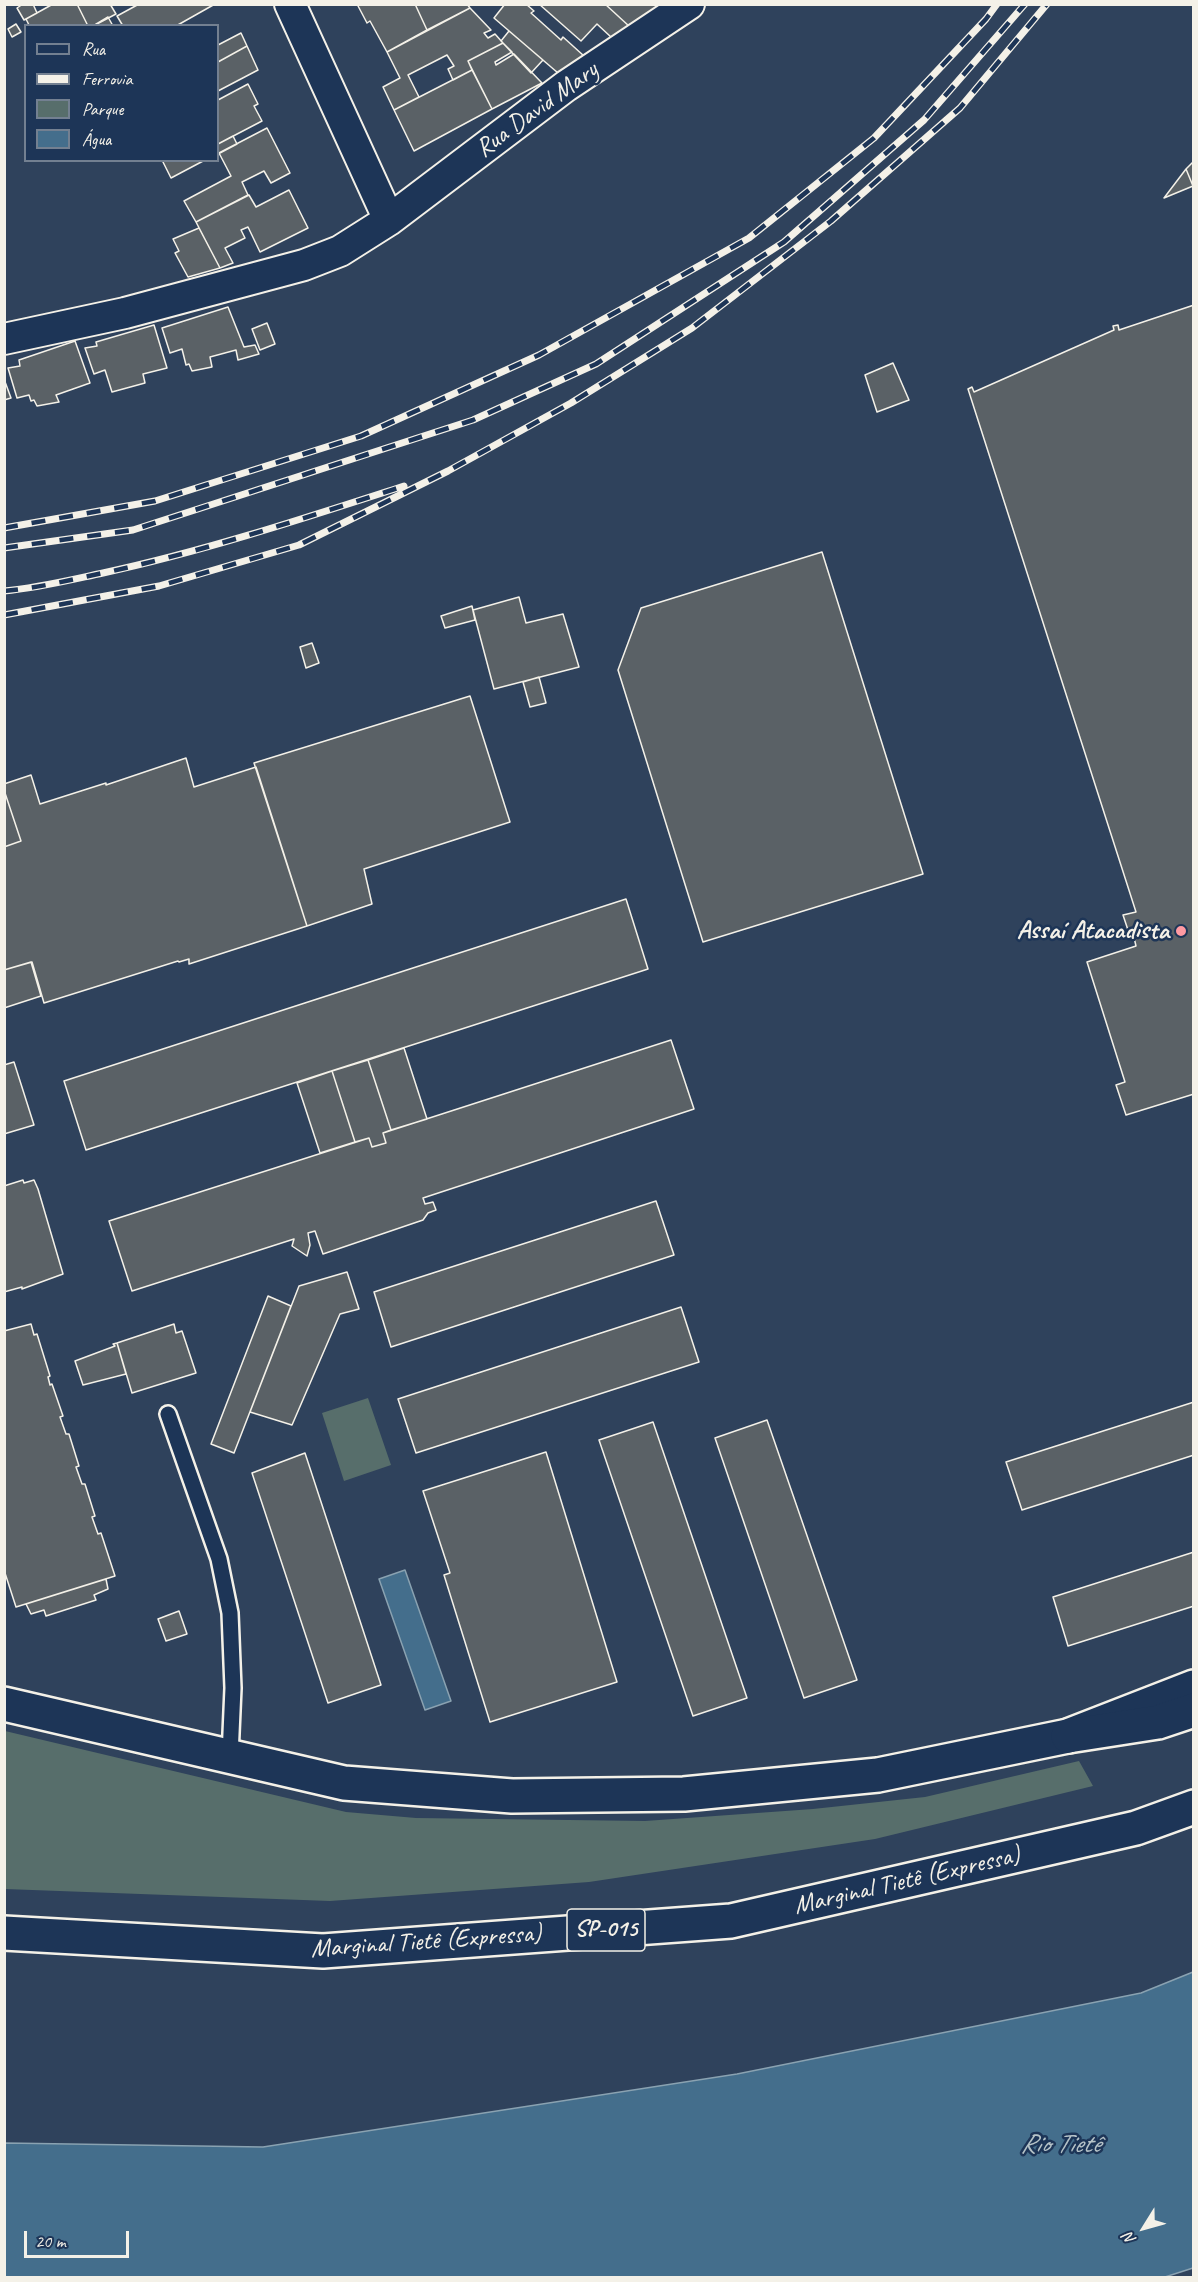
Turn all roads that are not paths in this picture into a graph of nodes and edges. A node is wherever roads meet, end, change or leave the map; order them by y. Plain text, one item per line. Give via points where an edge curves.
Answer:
1 (689, 4) edge
2 (297, 8) edge
3 (389, 220) junction
4 (4, 339) edge
5 (168, 1414) dead end
6 (1194, 1687) edge
7 (4, 1704) edge
8 (1194, 1710) edge
9 (1068, 1736) junction
10 (230, 1756) junction
11 (1194, 1807) edge
12 (4, 1933) edge

1 - 3 street, Rua David Mary via 566,86
2 - 3 street
3 - 4 street, Rua David Mary via 340,251 304,265 125,314
5 - 10 lane via 219,1559 230,1613
6 - 9 highway
7 - 10 highway
8 - 9 highway via 1158,1722
9 - 10 highway via 878,1775 684,1794 512,1796 344,1783
11 - 12 highway, Marginal Tietê (Expressa) / SP-015 via 1136,1828 731,1921 323,1951

